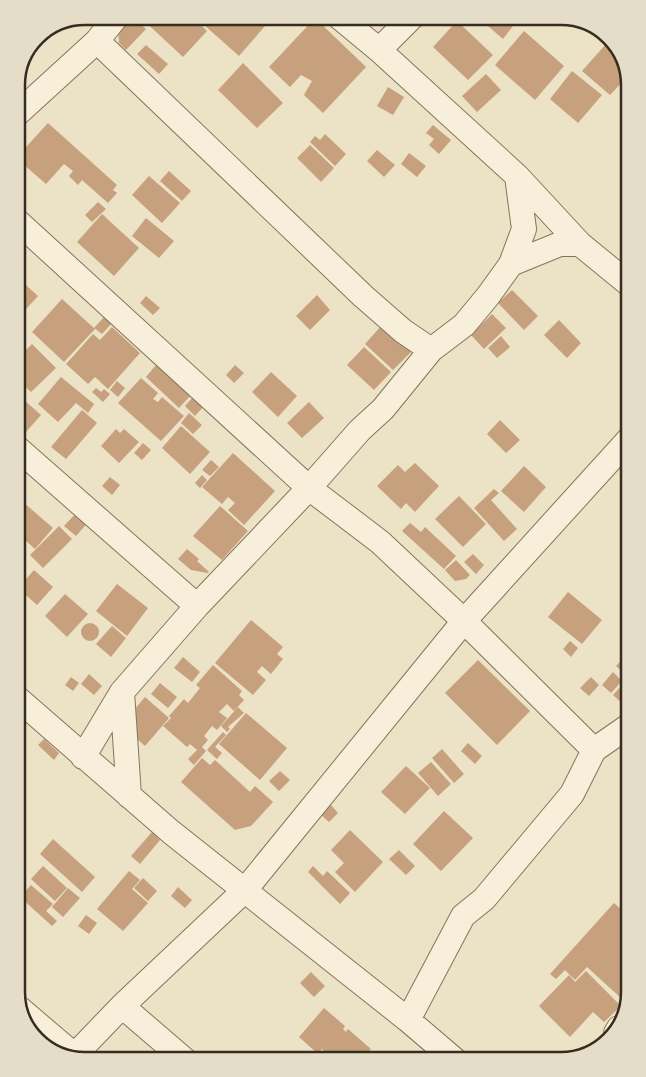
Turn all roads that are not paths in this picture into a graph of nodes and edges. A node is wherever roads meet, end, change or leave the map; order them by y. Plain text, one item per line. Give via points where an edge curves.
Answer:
1 (110, 25) edge
2 (349, 25) edge
3 (404, 25) edge
4 (97, 41) junction
5 (379, 50) junction
6 (25, 107) edge
7 (517, 176) junction
8 (25, 228) edge
9 (580, 244) junction
10 (511, 264) junction
11 (621, 278) edge
12 (432, 350) junction
13 (621, 448) edge
14 (25, 455) edge
15 (309, 488) junction
16 (197, 606) junction
17 (464, 621) junction
18 (122, 692) junction
19 (25, 704) edge
20 (621, 731) edge
21 (594, 750) junction
22 (84, 757) junction
23 (129, 796) junction
24 (245, 890) junction
25 (122, 1006) junction
26 (31, 1019) edge
27 (408, 1020) junction
28 (65, 1049) edge
29 (77, 1052) edge
30 (176, 1052) edge
31 (445, 1052) edge

1 - 4 street
2 - 5 street
3 - 5 street
4 - 6 street
4 - 12 street via 363,296 403,331
5 - 7 street
7 - 9 street
7 - 10 street via 524,229
8 - 15 street
9 - 10 street via 560,244
9 - 11 street
10 - 12 street via 464,325
12 - 15 street via 383,409
13 - 17 street
14 - 16 street
15 - 16 street
15 - 17 street via 380,542
16 - 18 street
17 - 21 street
17 - 24 street
18 - 22 street
18 - 23 street
19 - 22 street
20 - 21 street
21 - 27 street via 572,794 484,899 463,916
22 - 23 street
23 - 24 street
24 - 25 street
24 - 27 street
25 - 29 street
25 - 30 street
26 - 28 street
27 - 31 street

